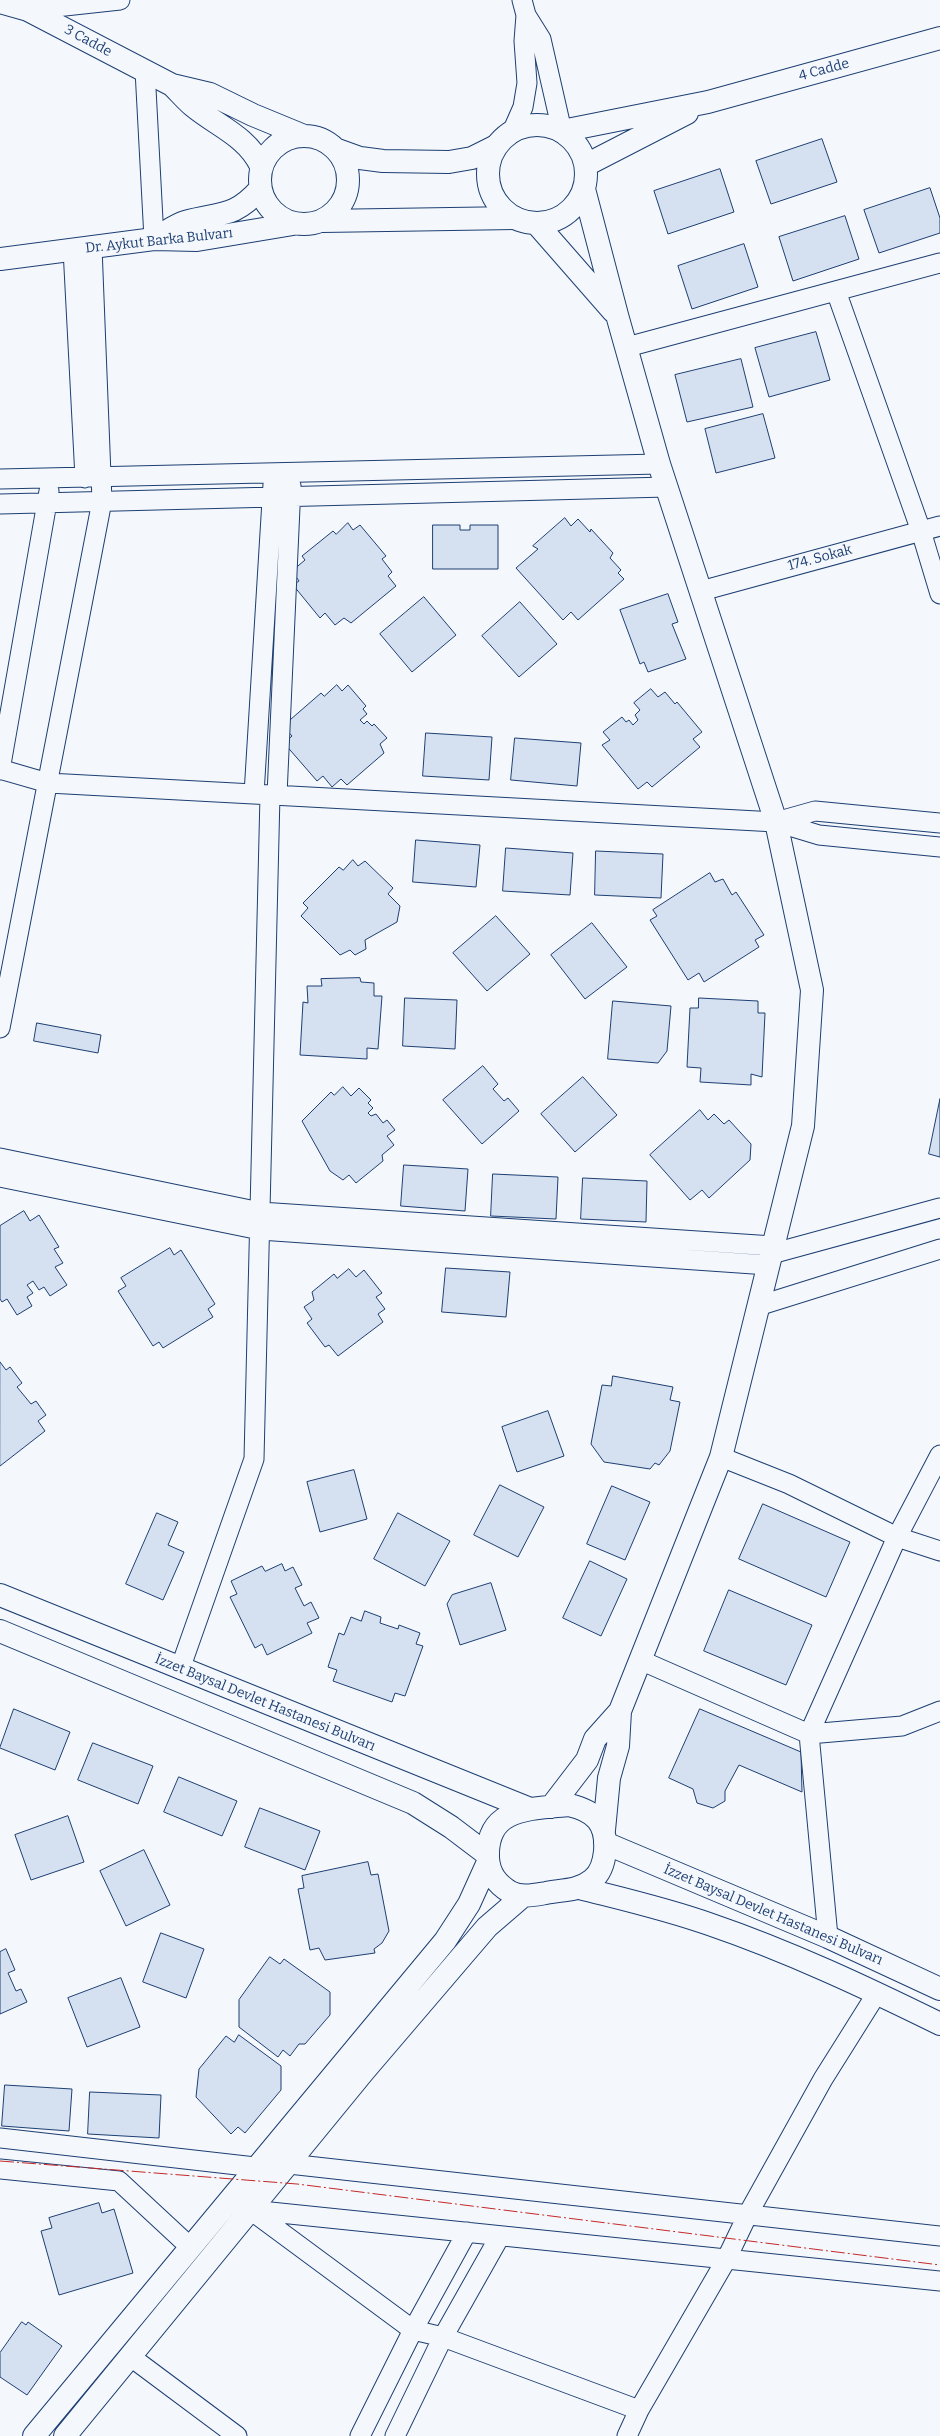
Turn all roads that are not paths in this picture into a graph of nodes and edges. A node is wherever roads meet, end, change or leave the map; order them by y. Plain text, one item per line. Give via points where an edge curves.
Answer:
1 (120, 0) edge
2 (0, 2) edge
3 (524, 8) edge
4 (28, 10) junction
5 (940, 38) edge
6 (145, 70) junction
7 (172, 85) junction
8 (708, 102) junction
9 (562, 131) junction
10 (512, 132) junction
11 (304, 136) junction
12 (496, 146) junction
13 (335, 149) junction
14 (586, 165) junction
15 (261, 166) junction
16 (260, 189) junction
17 (584, 189) junction
18 (322, 221) junction
19 (526, 221) junction
20 (293, 224) junction
21 (154, 238) junction
22 (82, 248) junction
23 (0, 259) edge
24 (940, 263) edge
25 (836, 291) junction
26 (616, 315) junction
27 (627, 347) junction
28 (659, 464) junction
29 (282, 473) junction
30 (93, 477) junction
31 (52, 478) junction
32 (0, 479) edge
33 (666, 487) junction
34 (281, 496) junction
35 (102, 501) junction
36 (48, 503) junction
37 (0, 504) edge
38 (940, 526) edge
39 (921, 531) junction
40 (701, 591) junction
41 (940, 594) edge
42 (0, 770) edge
43 (48, 783) junction
44 (267, 795) junction
45 (776, 822) junction
46 (940, 822) edge
47 (940, 847) edge
48 (6, 965) edge
49 (4, 985) edge
50 (0, 1028) edge
51 (0, 1158) edge
52 (0, 1177) edge
53 (940, 1208) edge
54 (260, 1221) junction
55 (940, 1249) edge
56 (771, 1255) junction
57 (758, 1306) junction
58 (940, 1455) edge
59 (721, 1457) junction
60 (897, 1537) junction
61 (940, 1551) edge
62 (0, 1595) edge
63 (0, 1631) edge
64 (640, 1660) junction
65 (180, 1669) junction
66 (620, 1711) junction
67 (940, 1711) edge
68 (809, 1734) junction
69 (551, 1807) junction
70 (530, 1810) junction
71 (605, 1836) junction
72 (488, 1859) junction
73 (580, 1888) junction
74 (523, 1896) junction
75 (828, 1937) junction
76 (940, 1990) edge
77 (877, 1993) junction
78 (940, 2024) edge
79 (0, 2138) edge
80 (289, 2164) junction
81 (255, 2167) junction
82 (0, 2169) edge
83 (251, 2210) junction
84 (748, 2214) junction
85 (467, 2232) junction
86 (500, 2236) junction
87 (940, 2236) edge
88 (189, 2246) junction
89 (726, 2260) junction
90 (940, 2282) edge
91 (413, 2330) junction
92 (443, 2337) junction
93 (131, 2357) junction
94 (639, 2410) junction
95 (34, 2436) edge
96 (65, 2436) edge
97 (237, 2436) edge
98 (360, 2436) edge
99 (395, 2436) edge
100 (627, 2436) edge

1 - 4 street
2 - 4 main road, 3 Cadde
3 - 9 street via 541,39
3 - 10 street via 527,83 523,107
4 - 6 main road, 3 Cadde
5 - 8 main road, 4 Cadde
6 - 7 main road, 3 Cadde
6 - 21 street
7 - 11 main road via 210,94
7 - 15 main road via 193,106 244,141 255,152
8 - 9 main road
8 - 14 main road
9 - 10 main road via 537,125 524,126
9 - 14 main road via 582,152
10 - 12 main road
11 - 13 main road via 318,138
11 - 15 main road via 283,141 274,147
12 - 13 main road via 472,158 449,162 383,161 360,158
12 - 19 main road via 488,169 491,192 505,212
13 - 18 main road via 347,169 348,184 340,206
14 - 17 main road
15 - 16 main road
16 - 20 main road via 271,211
16 - 21 main road via 248,203 234,212 184,222
17 - 19 main road via 573,209 562,217 549,222
17 - 26 main road
18 - 19 main road
18 - 20 main road via 306,225
19 - 26 main road
20 - 21 main road, Dr. Aykut Barka Bulvarı via 196,240
21 - 22 main road, Dr. Aykut Barka Bulvarı
22 - 23 main road, Dr. Aykut Barka Bulvarı
22 - 30 street
24 - 25 street
25 - 27 street
25 - 39 street
26 - 27 main road
27 - 28 main road
28 - 29 street
28 - 33 main road
29 - 30 street
29 - 34 street
30 - 31 street
30 - 35 street
31 - 32 street
31 - 36 street
33 - 34 street
33 - 40 main road
34 - 35 street
34 - 44 street
35 - 36 street
35 - 43 street
36 - 37 street
36 - 42 street
38 - 39 street, 174. Sokak
39 - 40 street, 174. Sokak
39 - 41 street
40 - 45 main road
42 - 43 street
43 - 44 street
43 - 48 street
44 - 45 street
44 - 54 street
45 - 46 street via 815,811
45 - 47 street via 819,834
45 - 56 main road via 812,990 802,1126
48 - 49 street
49 - 50 street
51 - 54 street
52 - 54 street
53 - 56 street
54 - 56 street
54 - 65 street via 254,1459
55 - 57 street
56 - 57 main road
57 - 59 main road
58 - 60 street
59 - 60 street via 788,1484
59 - 64 main road
60 - 61 street
60 - 68 street
62 - 65 main road, İzzet Baysal Devlet Hastanesi Bulvarı
63 - 72 main road via 413,1803 451,1827
64 - 66 main road
64 - 68 street
65 - 70 main road, İzzet Baysal Devlet Hastanesi Bulvarı
66 - 69 main road via 595,1739 587,1760
66 - 71 main road via 618,1746 609,1778
67 - 68 street via 902,1726
68 - 75 street
69 - 70 main road, İzzet Baysal Devlet Hastanesi Bulvarı
69 - 71 main road, İzzet Baysal Devlet Hastanesi Bulvarı via 569,1805 583,1808 598,1821
70 - 72 main road, İzzet Baysal Devlet Hastanesi Bulvarı via 518,1811 502,1819 492,1831
71 - 73 main road via 604,1860 600,1871
71 - 75 main road, İzzet Baysal Devlet Hastanesi Bulvarı
72 - 74 main road via 494,1879 511,1893
72 - 81 main road via 469,1904 445,1941
73 - 74 main road
73 - 77 main road via 714,1925
74 - 80 main road via 487,1927 364,2071
75 - 76 main road, İzzet Baysal Devlet Hastanesi Bulvarı
77 - 78 main road
77 - 84 street via 823,2079
79 - 81 street
80 - 83 main road
80 - 84 street
81 - 88 main road
82 - 88 street via 119,2181
83 - 85 street
83 - 91 street
83 - 93 main road
84 - 87 street
84 - 89 street
85 - 86 street
85 - 91 street
86 - 89 street
86 - 92 street
88 - 95 main road
89 - 90 street
89 - 94 street
91 - 92 street
91 - 98 street
92 - 94 street
92 - 99 street
93 - 96 main road
93 - 97 street
94 - 100 street

